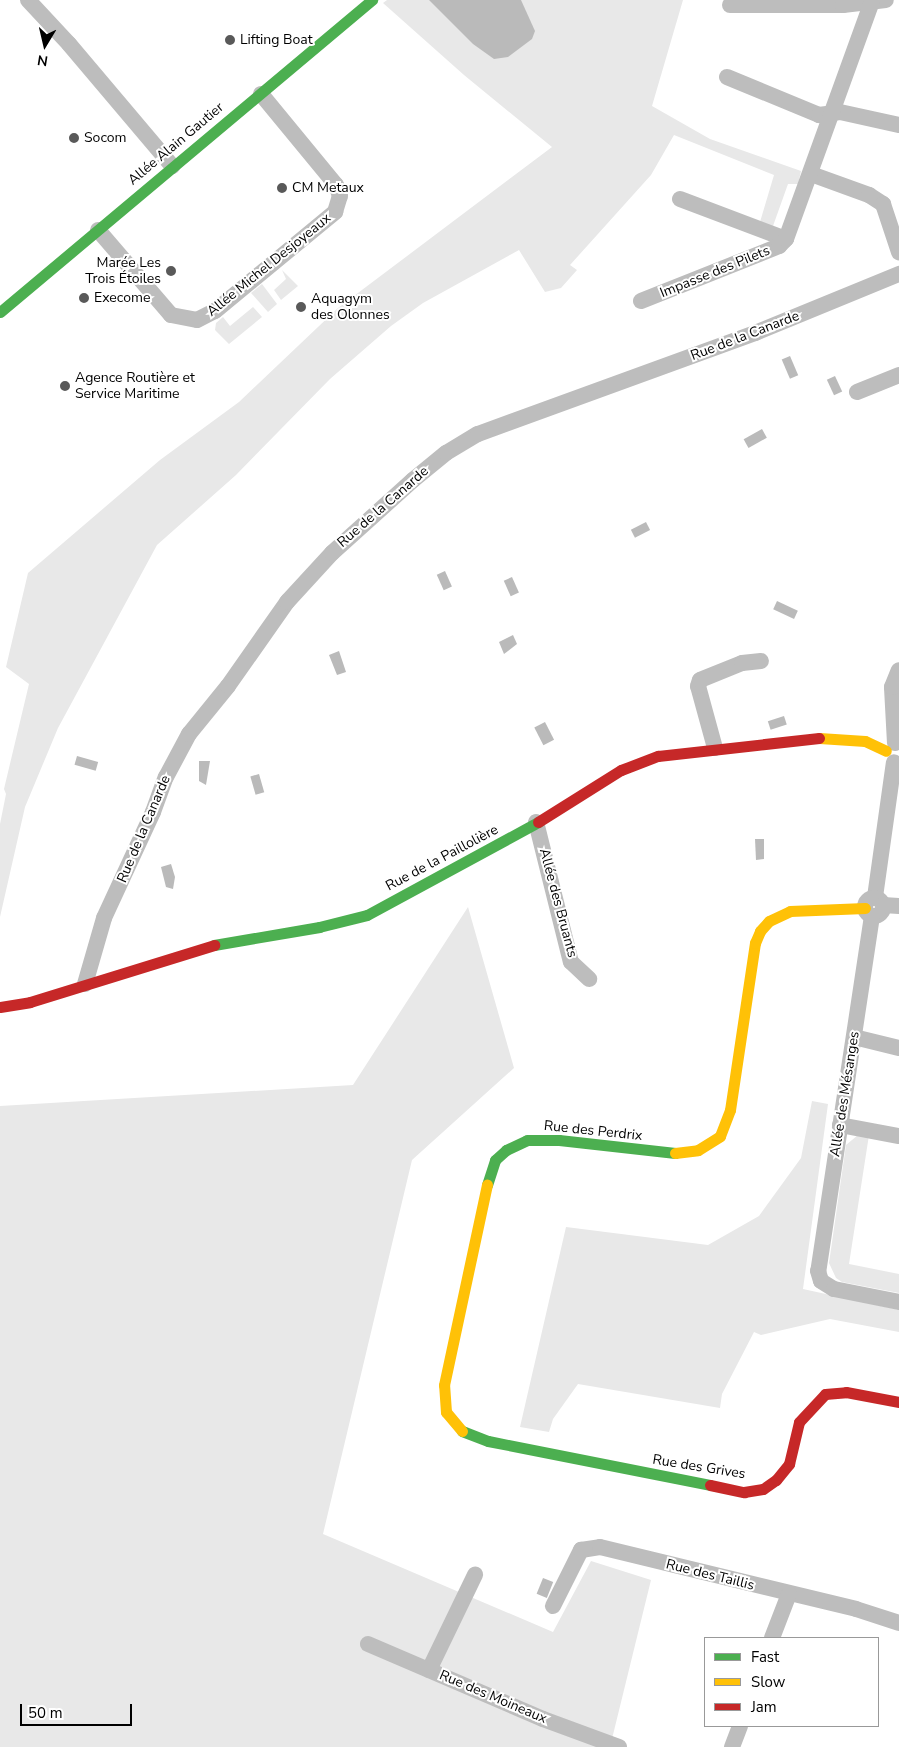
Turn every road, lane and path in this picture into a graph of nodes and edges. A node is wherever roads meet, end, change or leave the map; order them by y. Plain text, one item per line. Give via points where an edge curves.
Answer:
1 (28, 0) edge
2 (372, 0) edge
3 (879, 1) edge
4 (730, 5) dead end
5 (727, 77) dead end
6 (261, 94) junction
7 (832, 114) junction
8 (899, 125) edge
9 (172, 166) junction
10 (811, 174) junction
11 (680, 199) dead end
12 (98, 230) junction
13 (786, 239) junction
14 (899, 252) edge
15 (899, 274) edge
16 (641, 301) dead end
17 (0, 312) edge
18 (899, 375) edge
19 (857, 392) dead end
20 (761, 662) dead end
21 (899, 670) edge
22 (715, 748) junction
23 (895, 752) edge
24 (536, 822) junction
25 (879, 907) edge
26 (589, 979) dead end
27 (85, 984) junction
28 (0, 1007) edge
29 (854, 1038) junction
30 (899, 1048) edge
31 (840, 1125) junction
32 (899, 1136) edge
33 (899, 1302) edge
34 (899, 1402) edge
35 (528, 1450) joint
36 (475, 1575) dead end
37 (789, 1594) junction
38 (553, 1606) dead end
39 (899, 1623) edge
40 (772, 1637) edge
41 (368, 1644) dead end
42 (429, 1670) junction
43 (740, 1727) edge
44 (620, 1747) edge
45 (732, 1747) edge

1 - 9 street
2 - 6 street, Allée Alain Gautier
3 - 4 street via 843,5
3 - 7 street
5 - 7 street via 819,116
6 - 9 street, Allée Alain Gautier
6 - 12 street, Allée Michel Desjoyeaux via 336,185 340,196 335,212 215,311 197,320 171,314
7 - 8 street via 840,112
7 - 10 street
9 - 12 street, Allée Alain Gautier
10 - 13 street
10 - 14 street via 869,195 883,204
11 - 13 street
12 - 17 street, Allée Alain Gautier
13 - 16 street, Impasse des Pilets via 779,246
15 - 27 street, Rue de la Canarde via 755,333 478,434 446,453 413,480 332,553 287,602 228,686 189,734 166,776 104,918
18 - 19 street
20 - 22 street via 742,663 700,680 698,686
21 - 23 street, Allée des Mésanges via 892,687
22 - 23 street, Rue de la Paillolière via 828,737 865,741
22 - 24 street, Rue de la Paillolière via 640,761
23 - 25 street, Allée des Mésanges
24 - 26 street, Allée des Bruants via 571,962
24 - 27 street, Rue de la Paillolière via 421,889 367,914 310,929 200,947
25 - 29 street, Allée des Mésanges
25 - 35 street, Rue des Perdrix via 790,910 769,921 760,931 755,943 728,1116 720,1136 711,1143 698,1150 669,1154 559,1140 527,1140 506,1150 495,1160 444,1385 444,1402 450,1419 461,1430
27 - 28 street, Rue de la Paillolière via 30,1002
29 - 30 street
29 - 31 street, Allée des Mésanges
31 - 32 street
31 - 33 street, Allée des Mésanges via 818,1272 821,1281 834,1289
34 - 35 street, Rue des Grives via 846,1392 825,1394 799,1422 789,1464 776,1480 763,1489 744,1492
36 - 42 street
37 - 38 street, Rue des Taillis via 600,1547 581,1550
37 - 39 street, Rue des Taillis
37 - 40 street
41 - 42 street, Rue des Moineaux
42 - 44 street, Rue des Moineaux
43 - 45 street

